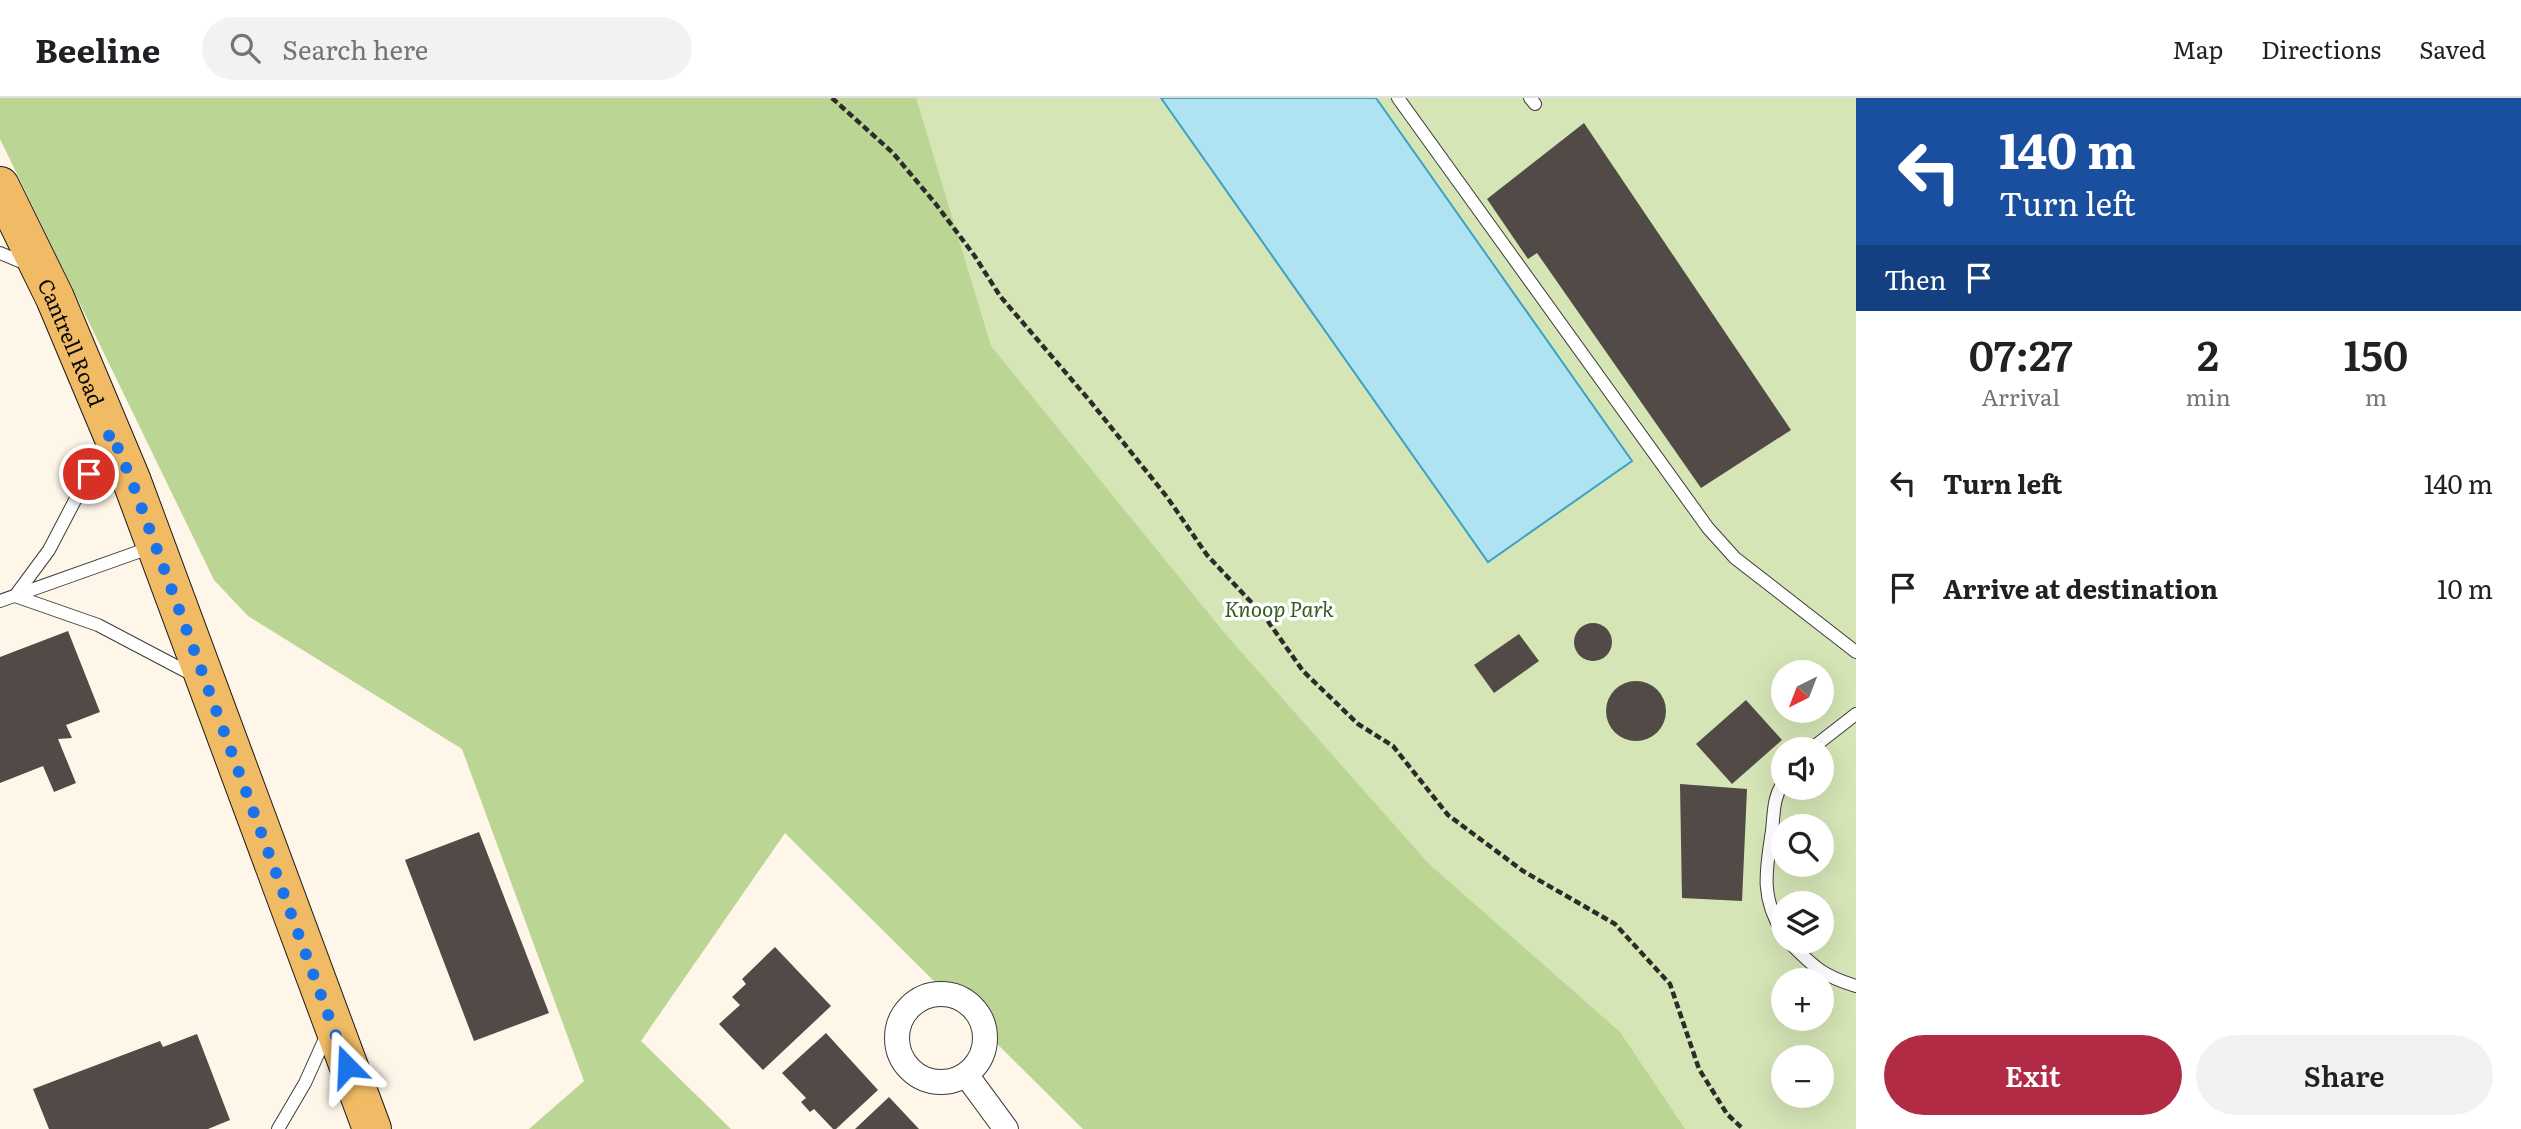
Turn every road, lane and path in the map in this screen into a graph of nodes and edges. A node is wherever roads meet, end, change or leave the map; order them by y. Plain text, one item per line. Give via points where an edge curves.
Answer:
1 (832, 98) edge
2 (1398, 98) edge
3 (0, 186) edge
4 (0, 254) edge
5 (41, 270) junction
6 (111, 432) junction
7 (155, 546) junction
8 (15, 596) junction
9 (0, 601) edge
10 (1856, 652) edge
11 (205, 681) junction
12 (1856, 713) edge
13 (1826, 737) edge
14 (1776, 800) edge
15 (1771, 908) edge
16 (1801, 954) edge
17 (1856, 986) edge
18 (331, 1024) junction
19 (967, 1076) dead end
20 (278, 1129) edge
21 (372, 1129) edge
22 (1006, 1129) edge
23 (1744, 1129) edge

1 - 23 path via 893,153 935,203 1000,296 1167,497 1207,555 1265,617 1303,671 1358,724 1393,746 1448,815 1523,871 1615,924 1670,984 1699,1069 1727,1114
2 - 10 lane via 1708,528 1735,558
3 - 5 main road, Cantrell Road
4 - 5 lane
5 - 6 main road, Cantrell Road
6 - 7 main road, Cantrell Road
6 - 8 lane via 49,550
7 - 8 lane
7 - 11 main road, Cantrell Road
8 - 9 lane
8 - 11 lane via 98,625
11 - 18 main road, Cantrell Road
12 - 13 lane
14 - 15 lane via 1765,888
16 - 17 lane via 1830,979
18 - 20 lane
18 - 21 main road, Cantrell Road
19 - 22 street

